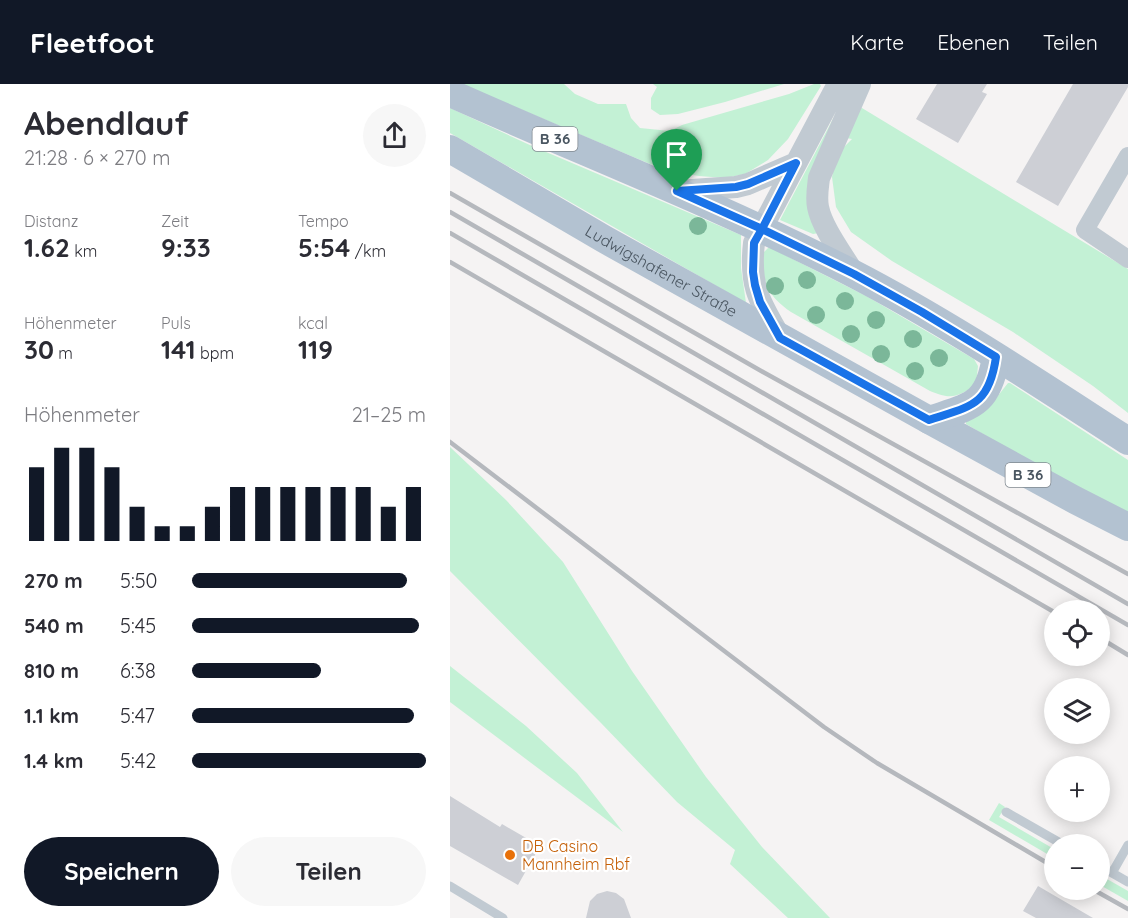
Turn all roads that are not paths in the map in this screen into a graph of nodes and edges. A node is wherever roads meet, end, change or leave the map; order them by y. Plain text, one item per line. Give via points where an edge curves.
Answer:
1 (838, 84) edge
2 (860, 84) edge
3 (450, 93) edge
4 (450, 148) edge
5 (1128, 156) edge
6 (796, 163) junction
7 (677, 191) junction
8 (762, 229) junction
9 (1128, 259) edge
10 (854, 274) junction
11 (780, 338) junction
12 (996, 357) junction
13 (929, 420) junction
14 (1128, 441) edge
15 (1128, 527) edge
16 (1006, 812) dead end
17 (1044, 834) edge
18 (1128, 845) edge
19 (1112, 873) joint
20 (1128, 882) edge
21 (450, 886) edge
22 (504, 918) edge

1 - 6 street
2 - 10 street via 817,191 822,221
3 - 7 main road, B 36
4 - 11 main road, Ludwigshafener Straße / B 36
5 - 9 street via 1085,230
6 - 7 street via 736,187
6 - 8 street
7 - 8 main road, B 36
8 - 10 main road, B 36
8 - 11 street via 754,243 755,285
10 - 12 main road, B 36
11 - 13 main road, Ludwigshafener Straße / B 36
12 - 13 main road via 988,387 978,400
12 - 14 main road, B 36
13 - 15 main road, Ludwigshafener Straße / B 36
16 - 17 lane
18 - 19 lane
19 - 20 lane
21 - 22 lane

